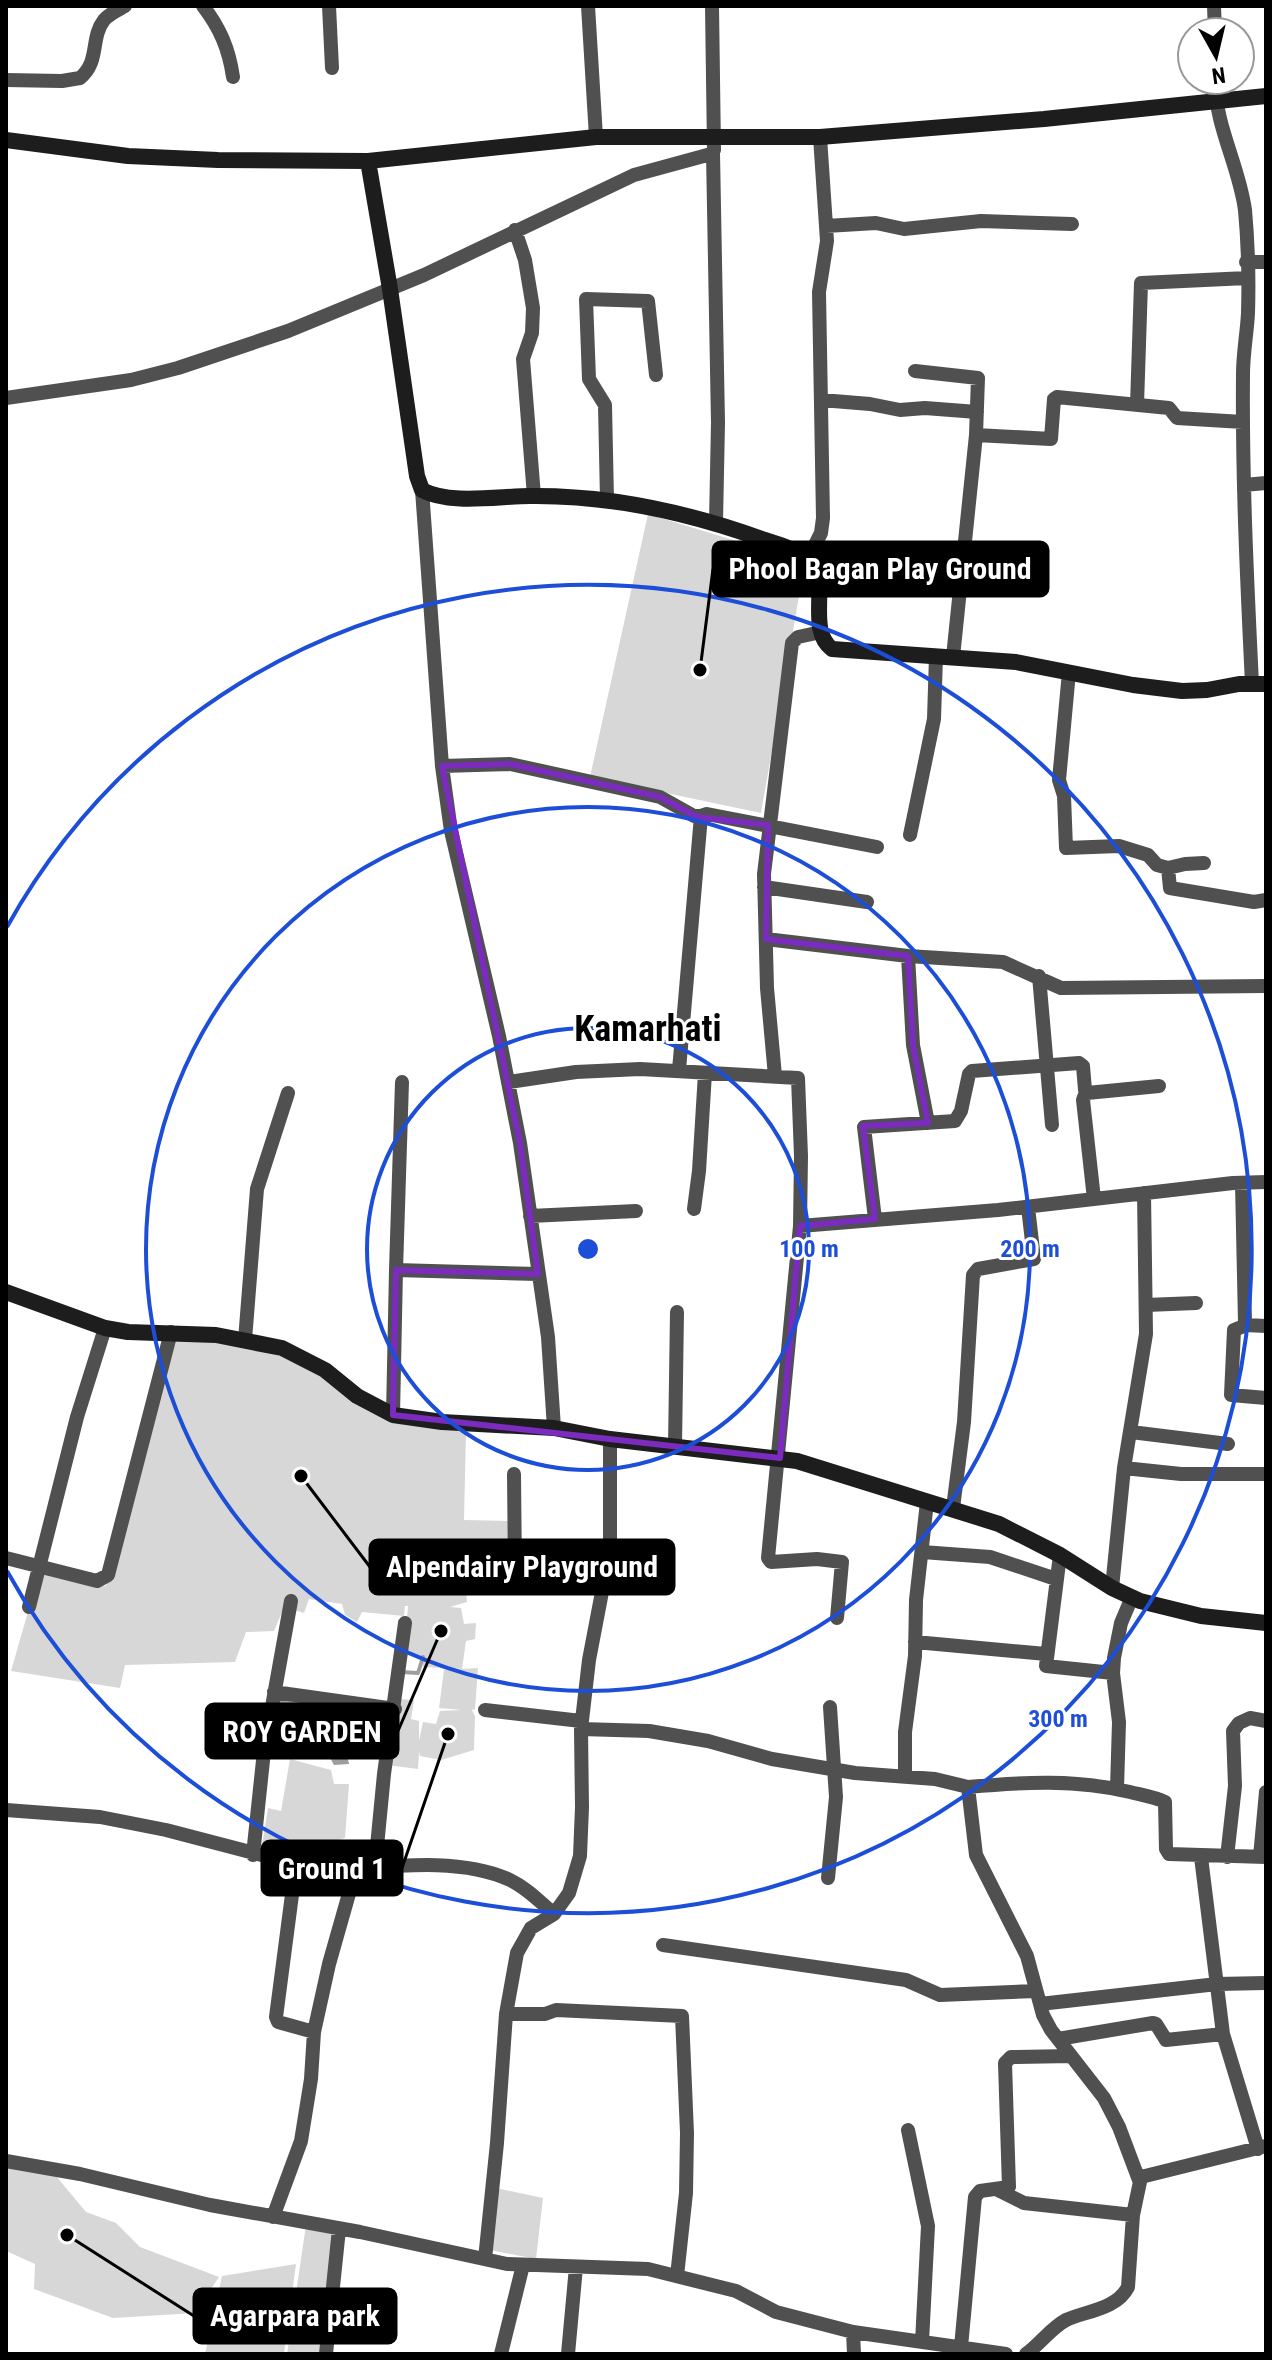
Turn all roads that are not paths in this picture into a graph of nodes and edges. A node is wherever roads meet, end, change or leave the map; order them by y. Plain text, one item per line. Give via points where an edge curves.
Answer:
1 (125, 6) edge
2 (203, 6) edge
3 (329, 6) edge
4 (588, 6) edge
5 (712, 6) edge
6 (332, 68) dead end
7 (233, 77) dead end
8 (6, 80) edge
9 (1215, 96) edge
10 (1266, 96) edge
11 (1215, 101) junction
12 (596, 137) junction
13 (820, 137) junction
14 (6, 140) edge
15 (713, 146) junction
16 (368, 161) junction
17 (1072, 224) dead end
18 (826, 226) junction
19 (515, 230) junction
20 (1246, 262) junction
21 (1266, 262) edge
22 (1247, 278) junction
23 (390, 289) junction
24 (915, 371) dead end
25 (656, 375) dead end
26 (6, 398) edge
27 (821, 400) junction
28 (1137, 405) junction
29 (977, 412) junction
30 (1243, 422) junction
31 (976, 435) junction
32 (1266, 483) edge
33 (1244, 485) junction
34 (422, 490) junction
35 (534, 496) junction
36 (607, 500) junction
37 (716, 522) junction
38 (808, 559) junction
39 (877, 559) dead end
40 (961, 570) junction
41 (821, 632) junction
42 (944, 656) junction
43 (1069, 672) junction
44 (1259, 684) edge
45 (442, 766) junction
46 (701, 816) junction
47 (768, 825) junction
48 (910, 835) dead end
49 (877, 847) dead end
50 (1204, 863) dead end
51 (1168, 868) junction
52 (764, 887) junction
53 (1266, 900) edge
54 (867, 902) dead end
55 (766, 939) junction
56 (908, 956) junction
57 (1039, 976) junction
58 (1266, 986) edge
59 (1046, 1065) junction
60 (679, 1070) junction
61 (705, 1073) junction
62 (775, 1076) junction
63 (402, 1082) dead end
64 (509, 1082) junction
65 (1159, 1086) dead end
66 (1086, 1092) junction
67 (288, 1093) dead end
68 (928, 1123) junction
69 (1052, 1125) dead end
70 (1266, 1182) edge
71 (1242, 1183) junction
72 (1144, 1193) junction
73 (1094, 1199) junction
74 (1028, 1207) junction
75 (694, 1209) dead end
76 (636, 1211) dead end
77 (530, 1216) junction
78 (875, 1219) junction
79 (800, 1226) junction
80 (396, 1270) junction
81 (538, 1274) junction
82 (6, 1292) edge
83 (1196, 1303) dead end
84 (1146, 1305) junction
85 (677, 1312) dead end
86 (1245, 1325) junction
87 (1266, 1326) edge
88 (105, 1328) junction
89 (171, 1332) junction
90 (245, 1340) junction
91 (1266, 1398) edge
92 (393, 1415) junction
93 (554, 1428) junction
94 (1131, 1432) junction
95 (610, 1439) junction
96 (1228, 1444) dead end
97 (675, 1446) junction
98 (780, 1458) junction
99 (1124, 1468) junction
100 (514, 1474) dead end
101 (1266, 1474) edge
102 (927, 1502) junction
103 (953, 1508) junction
104 (922, 1552) junction
105 (1060, 1555) junction
106 (6, 1558) edge
107 (39, 1568) junction
108 (465, 1571) dead end
109 (515, 1574) junction
110 (1056, 1579) junction
111 (1112, 1588) junction
112 (603, 1589) junction
113 (1132, 1597) junction
114 (291, 1601) dead end
115 (29, 1607) dead end
116 (837, 1618) dead end
117 (405, 1623) dead end
118 (1266, 1623) edge
119 (915, 1642) junction
120 (1046, 1654) junction
121 (1113, 1673) junction
122 (274, 1692) junction
123 (830, 1707) dead end
124 (395, 1709) junction
125 (485, 1710) dead end
126 (1266, 1721) edge
127 (581, 1725) junction
128 (835, 1770) junction
129 (905, 1776) junction
130 (968, 1787) junction
131 (1117, 1789) junction
132 (1266, 1792) edge
133 (6, 1810) edge
134 (253, 1855) junction
135 (1201, 1857) junction
136 (1227, 1857) junction
137 (1263, 1857) edge
138 (296, 1864) junction
139 (375, 1867) junction
140 (356, 1869) junction
141 (828, 1878) dead end
142 (554, 1914) junction
143 (663, 1945) dead end
144 (1266, 1983) edge
145 (1217, 1984) junction
146 (1038, 1998) junction
147 (506, 2014) junction
148 (314, 2032) junction
149 (1223, 2034) junction
150 (1058, 2039) junction
151 (1071, 2056) junction
152 (908, 2130) dead end
153 (1262, 2148) edge
154 (6, 2161) edge
155 (1139, 2180) junction
156 (998, 2190) junction
157 (1133, 2215) junction
158 (273, 2217) junction
159 (339, 2229) junction
160 (485, 2259) junction
161 (523, 2265) junction
162 (576, 2267) junction
163 (677, 2276) junction
164 (853, 2332) junction
165 (922, 2342) junction
166 (961, 2347) junction
167 (1035, 2352) edge
168 (326, 2354) edge
169 (501, 2354) edge
170 (568, 2354) edge
171 (854, 2354) edge
172 (1002, 2354) edge

1 - 8 street via 102,24 93,62 80,78
2 - 7 street via 221,32
3 - 6 street
4 - 12 street
5 - 15 street
9 - 11 street
10 - 11 street
11 - 13 street
11 - 20 street via 1242,199
12 - 15 street
12 - 16 street
13 - 15 street
13 - 18 street
14 - 16 street via 128,156
15 - 19 street via 634,175
15 - 37 street
16 - 23 street
17 - 18 street
18 - 27 street via 819,292
19 - 23 street
19 - 35 street via 533,308 523,359
20 - 21 street
20 - 22 street
22 - 28 street via 1141,283
22 - 30 street
23 - 26 street via 178,368
23 - 34 street
24 - 29 street via 976,377
25 - 36 street via 648,301 586,299 589,379 605,405
27 - 29 street
27 - 38 street via 823,518
28 - 30 street via 1169,408 1177,418
28 - 31 street via 1056,397 1051,439
29 - 31 street
30 - 33 street
31 - 40 street
32 - 33 street
33 - 44 street
34 - 35 street via 448,497
34 - 45 street
35 - 36 street
36 - 37 street
37 - 38 street
38 - 41 street via 817,577
39 - 40 street
40 - 42 street
41 - 42 street via 832,649
41 - 47 street via 792,643
42 - 43 street
42 - 48 street
43 - 44 street via 1182,691
43 - 51 street via 1059,780 1064,846 1119,846
45 - 46 street via 510,764 660,797
45 - 64 street via 455,852
46 - 47 street
46 - 60 street
47 - 49 street
47 - 52 street
50 - 51 street
51 - 53 street via 1171,888
52 - 54 street
52 - 55 street
55 - 56 street
55 - 62 street
56 - 57 street via 1003,962
56 - 68 street via 913,1045
57 - 58 street via 1061,988
57 - 59 street
59 - 66 street via 1082,1064
59 - 68 street via 972,1071 959,1117
59 - 69 street
60 - 61 street
60 - 64 street via 576,1072
61 - 62 street
61 - 75 street
62 - 79 street via 799,1080
63 - 80 street
64 - 77 street
65 - 66 street
66 - 73 street
67 - 90 street via 257,1189
68 - 78 street via 863,1129
70 - 71 street
71 - 72 street
71 - 86 street
72 - 73 street
72 - 84 street
73 - 74 street
74 - 78 street
74 - 103 street via 1034,1259 978,1269 973,1275
76 - 77 street
77 - 81 street
78 - 79 street
79 - 98 street
80 - 81 street
80 - 92 street
81 - 93 street
82 - 88 street
83 - 84 street
84 - 94 street
85 - 97 street
86 - 87 street
86 - 91 street via 1234,1330 1231,1395
88 - 89 street
88 - 107 street
89 - 90 street
89 - 107 street via 108,1575 97,1581
90 - 92 street via 298,1354
92 - 93 street
93 - 95 street
94 - 96 street
94 - 99 street
95 - 97 street
95 - 112 street via 610,1550
97 - 98 street
98 - 102 street
98 - 116 street via 769,1560 842,1562
99 - 101 street
99 - 111 street
100 - 109 street
102 - 103 street
102 - 104 street
103 - 105 street
104 - 110 street via 990,1557
104 - 119 street
105 - 110 street
105 - 111 street
106 - 107 street
107 - 115 street
108 - 109 street
109 - 112 street
110 - 120 street
111 - 113 street
112 - 127 street
113 - 118 street via 1201,1616
113 - 121 street via 1118,1636
114 - 122 street
117 - 124 street
119 - 120 street
119 - 129 street
120 - 121 street via 1048,1668
121 - 131 street via 1119,1722
122 - 124 street
122 - 134 street
123 - 128 street
124 - 139 street
125 - 127 street
126 - 136 street via 1250,1718 1233,1731 1235,1786
127 - 128 street via 708,1741
127 - 142 street via 580,1856 569,1893
128 - 129 street
128 - 141 street
129 - 130 street
130 - 131 street via 1034,1781
130 - 146 street via 976,1855 1021,1942
131 - 135 street via 1164,1801 1167,1852
132 - 137 street
133 - 134 street via 100,1817
134 - 138 street
135 - 136 street
135 - 145 street
136 - 137 street
138 - 140 street
138 - 148 street via 276,2017 283,2025
139 - 140 street
139 - 142 street via 451,1867 493,1874 528,1891
140 - 148 street
142 - 147 street via 522,1940
143 - 146 street via 906,1980 940,1995
144 - 145 street
145 - 146 street
145 - 149 street
146 - 150 street
147 - 160 street
147 - 163 street via 556,2010 682,2016 687,2148
148 - 158 street via 301,2141
149 - 150 street via 1164,2040 1153,2023
149 - 153 street
150 - 151 street
151 - 155 street via 1112,2112
151 - 156 street via 1011,2057 1005,2063 1009,2187
152 - 165 street via 928,2226
153 - 155 street
154 - 158 street
155 - 157 street
156 - 157 street via 1024,2203
156 - 166 street via 980,2191 975,2197
157 - 167 street via 1125,2293 1062,2323
158 - 159 street
159 - 160 street
159 - 168 street
160 - 161 street
161 - 162 street
161 - 169 street
162 - 163 street via 648,2269
162 - 170 street
163 - 164 street via 736,2291 776,2312
164 - 165 street
164 - 171 street
165 - 166 street
166 - 172 street

